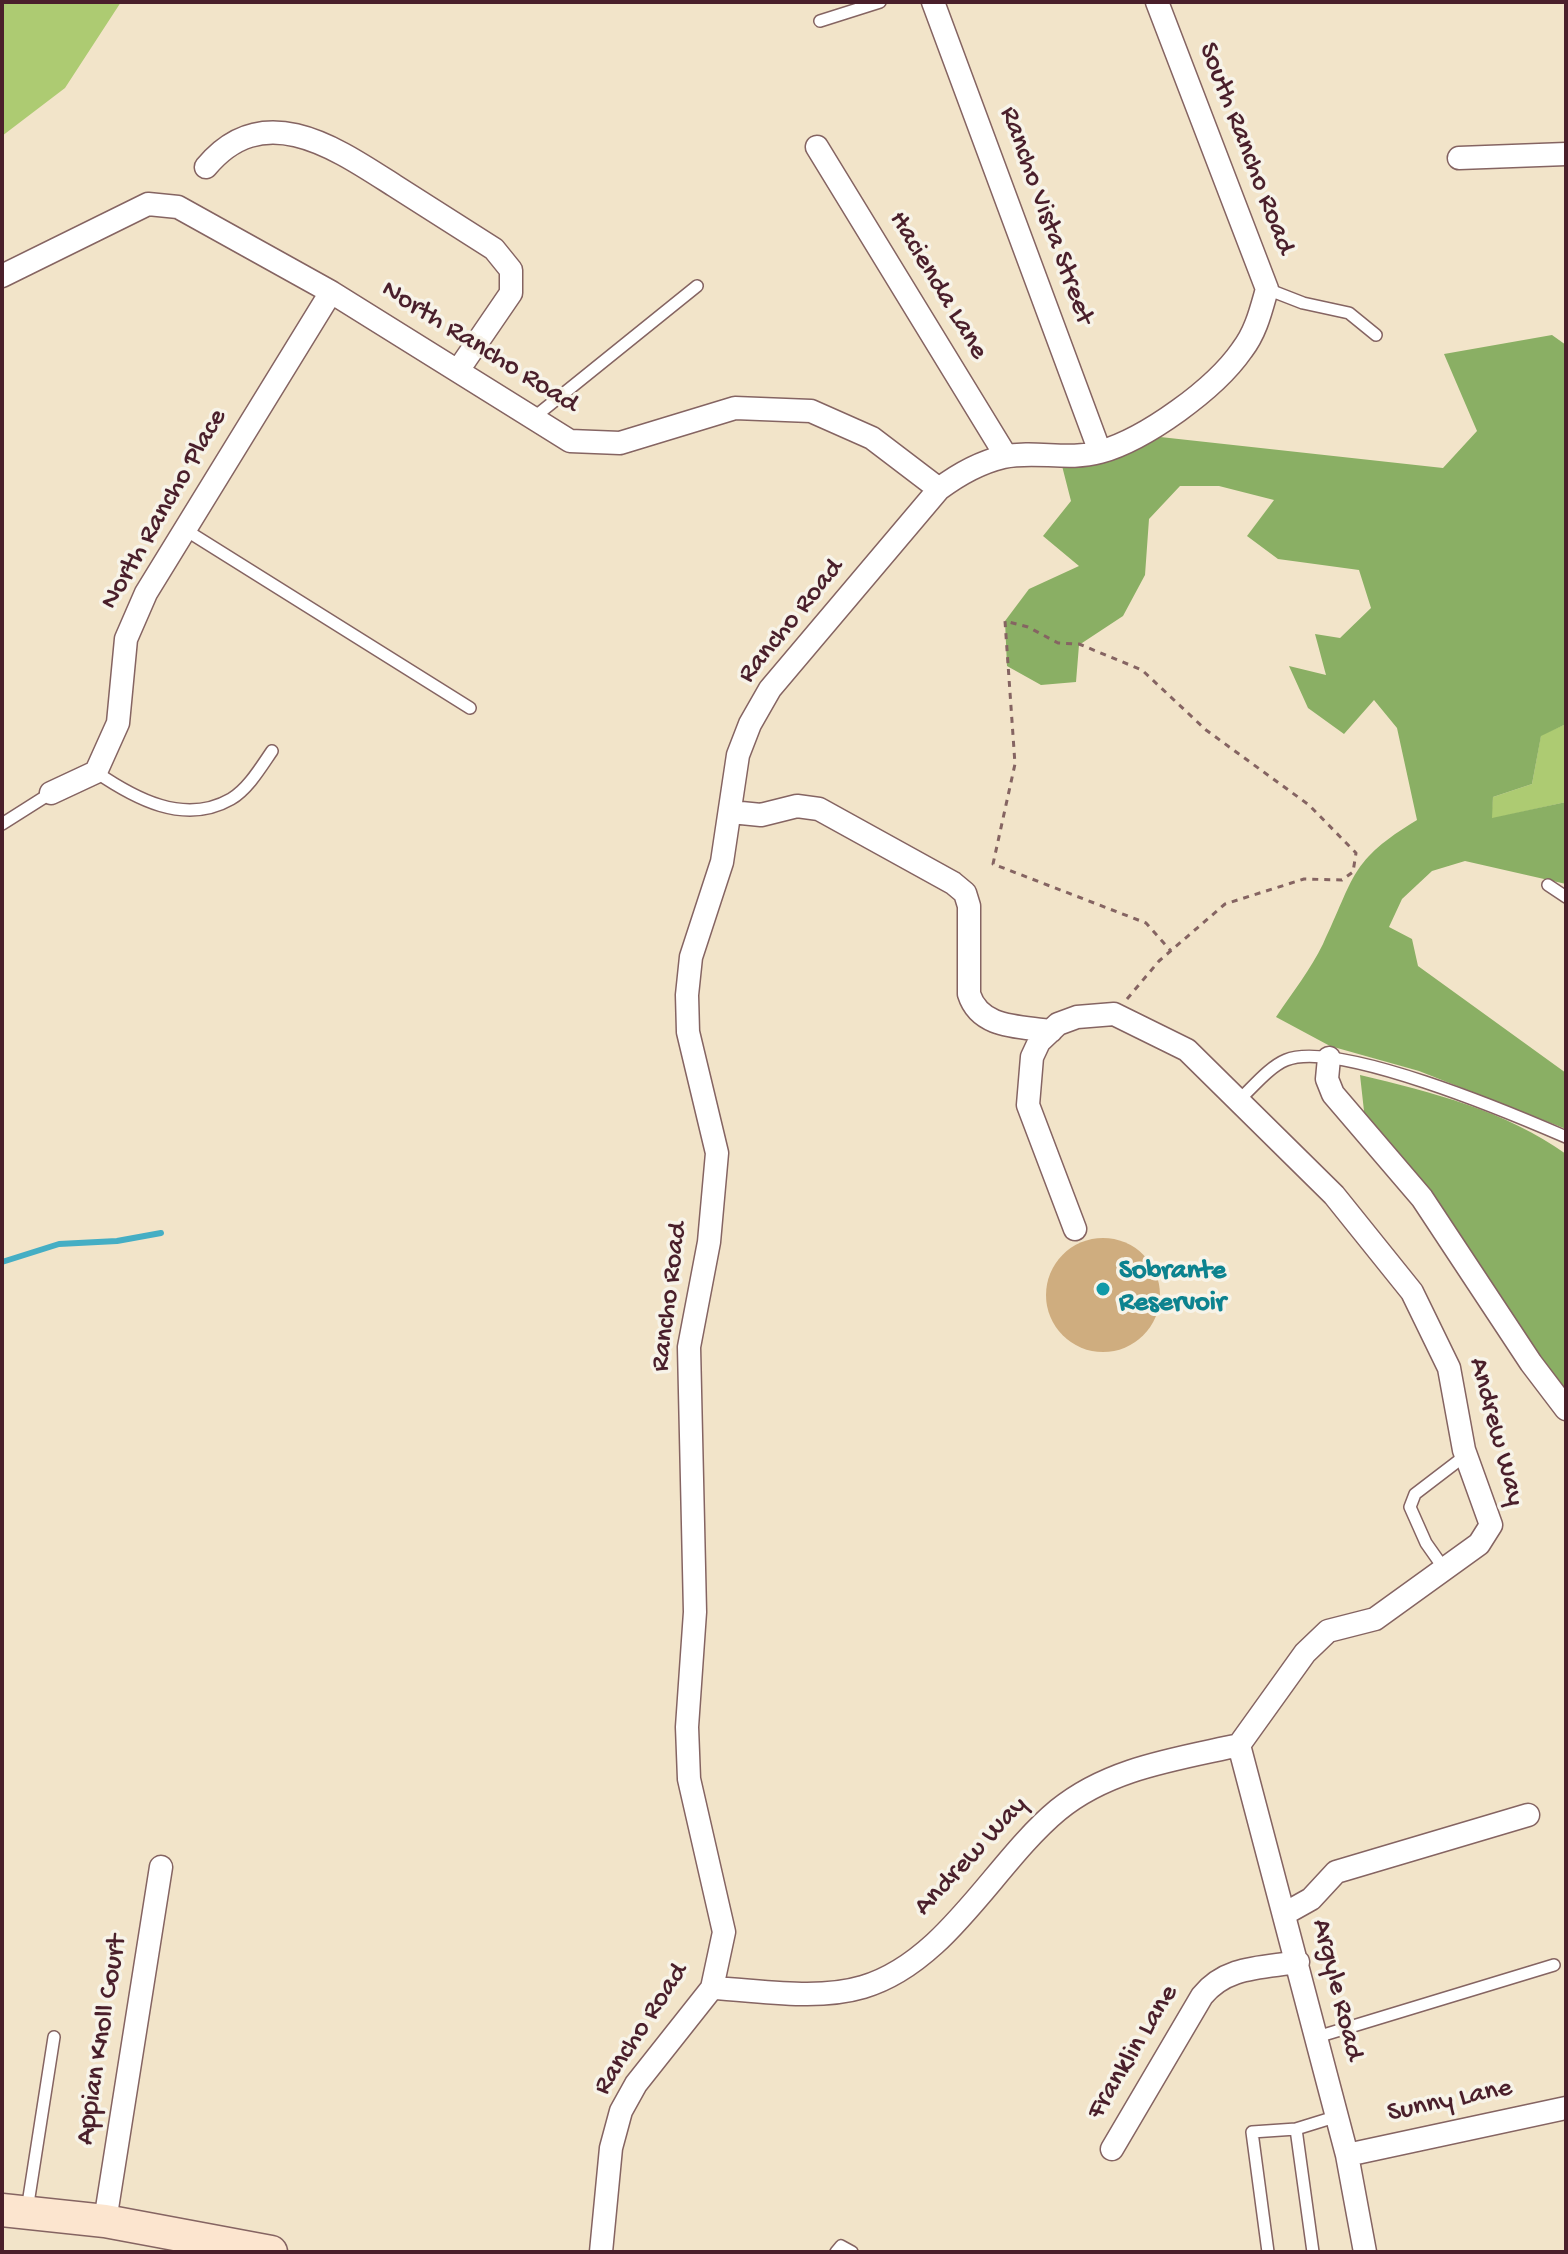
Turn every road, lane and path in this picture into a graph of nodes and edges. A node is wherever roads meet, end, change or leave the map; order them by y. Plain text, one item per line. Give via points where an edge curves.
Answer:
1 (880, 2) edge
2 (933, 2) edge
3 (1157, 2) edge
4 (820, 21) dead end
5 (817, 147) dead end
6 (1566, 154) edge
7 (1459, 158) dead end
8 (206, 167) dead end
9 (2, 276) edge
10 (697, 286) dead end
11 (1267, 289) junction
12 (331, 292) junction
13 (1376, 335) dead end
14 (459, 369) junction
15 (531, 419) junction
16 (1100, 452) junction
17 (1006, 456) junction
18 (939, 489) junction
19 (184, 528) junction
20 (470, 708) dead end
21 (272, 751) dead end
22 (96, 772) junction
23 (51, 793) joint
24 (731, 812) junction
25 (2, 824) edge
26 (1548, 885) dead end
27 (1566, 897) edge
28 (1171, 951) junction
29 (1114, 1014) junction
30 (1051, 1031) junction
31 (1329, 1058) junction
32 (1239, 1100) junction
33 (1566, 1137) edge
34 (1075, 1229) dead end
35 (1566, 1409) edge
36 (1466, 1455) junction
37 (1445, 1571) junction
38 (1239, 1745) junction
39 (1528, 1815) dead end
40 (161, 1867) dead end
41 (1286, 1913) junction
42 (1298, 1962) junction
43 (1554, 1965) dead end
44 (712, 1988) junction
45 (54, 2037) dead end
46 (1317, 2037) junction
47 (1566, 2108) edge
48 (1338, 2116) junction
49 (1296, 2129) junction
50 (1112, 2149) dead end
51 (1347, 2155) junction
52 (14, 2210) edge
53 (105, 2221) junction
54 (198, 2244) edge
55 (267, 2252) edge
56 (601, 2252) edge
57 (836, 2252) edge
58 (852, 2252) edge
59 (1268, 2252) edge
60 (1313, 2252) edge
61 (1365, 2252) edge

1 - 4 lane
2 - 16 street, Rancho Vista Street
3 - 11 street, South Rancho Road
5 - 17 street, Hacienda Lane
6 - 7 street
8 - 14 street via 247,135 292,133 333,147 494,249 511,270 511,293
9 - 12 street, North Rancho Road via 148,204 178,207
10 - 15 lane
11 - 13 lane via 1349,313
11 - 16 street, South Rancho Road via 1258,323 1242,351 1210,384 1142,435
12 - 14 street, North Rancho Road
12 - 19 street, North Rancho Place
14 - 15 street, North Rancho Road
15 - 18 street, North Rancho Road via 570,441 620,443 735,408 811,411 872,438
16 - 17 street, South Rancho Road via 1060,458
17 - 18 street, South Rancho Road via 967,469
18 - 24 street, Rancho Road via 770,689 738,755
19 - 20 lane
19 - 22 street, North Rancho Place via 126,639 118,723
21 - 22 lane via 231,799 199,809 162,808
22 - 23 street
23 - 25 lane
24 - 30 street via 761,815 797,806 819,809 953,883 965,893 969,906 973,1007 990,1021
24 - 44 street, Rancho Road via 722,862 691,957 687,995 688,1032 717,1153 709,1242 689,1347 695,1612 689,1779 724,1932
26 - 27 lane
28 - 28 path via 1225,904 1304,879 1342,880 1353,872 1356,853 1309,805 1206,730 1142,670 1005,621 1015,764 993,864 1146,923
28 - 29 path
29 - 30 street via 1077,1017
29 - 32 street, Andrew Way via 1187,1050
30 - 34 street via 1032,1057 1028,1105
31 - 32 lane via 1312,1054 1284,1060
31 - 33 lane via 1417,1079
31 - 35 street via 1327,1079 1333,1094 1422,1198
32 - 36 street, Andrew Way via 1334,1195 1412,1292 1449,1368
36 - 37 street, Andrew Way via 1491,1525 1479,1544
36 - 37 lane via 1415,1494 1410,1507
37 - 38 street, Andrew Way via 1375,1619 1328,1631 1305,1653
38 - 41 street, Argyle Road
38 - 44 street, Andrew Way via 1137,1769 1098,1784 1059,1809 951,1928 907,1964 864,1987 802,1993
39 - 41 street via 1336,1872 1311,1899
40 - 53 street, Appian Knoll Court
41 - 42 street, Argyle Road
42 - 46 street, Argyle Road
42 - 50 street, Franklin Lane via 1215,1980
43 - 46 lane
44 - 56 street, Rancho Road via 621,2111 611,2148
45 - 52 lane
46 - 48 street, Argyle Road
47 - 51 street, Sunny Lane
48 - 49 lane
48 - 51 street, Argyle Road
49 - 59 lane via 1252,2132
49 - 60 lane
51 - 61 street, Argyle Road
52 - 53 main road
53 - 54 main road
54 - 55 main road
57 - 58 lane via 841,2246

